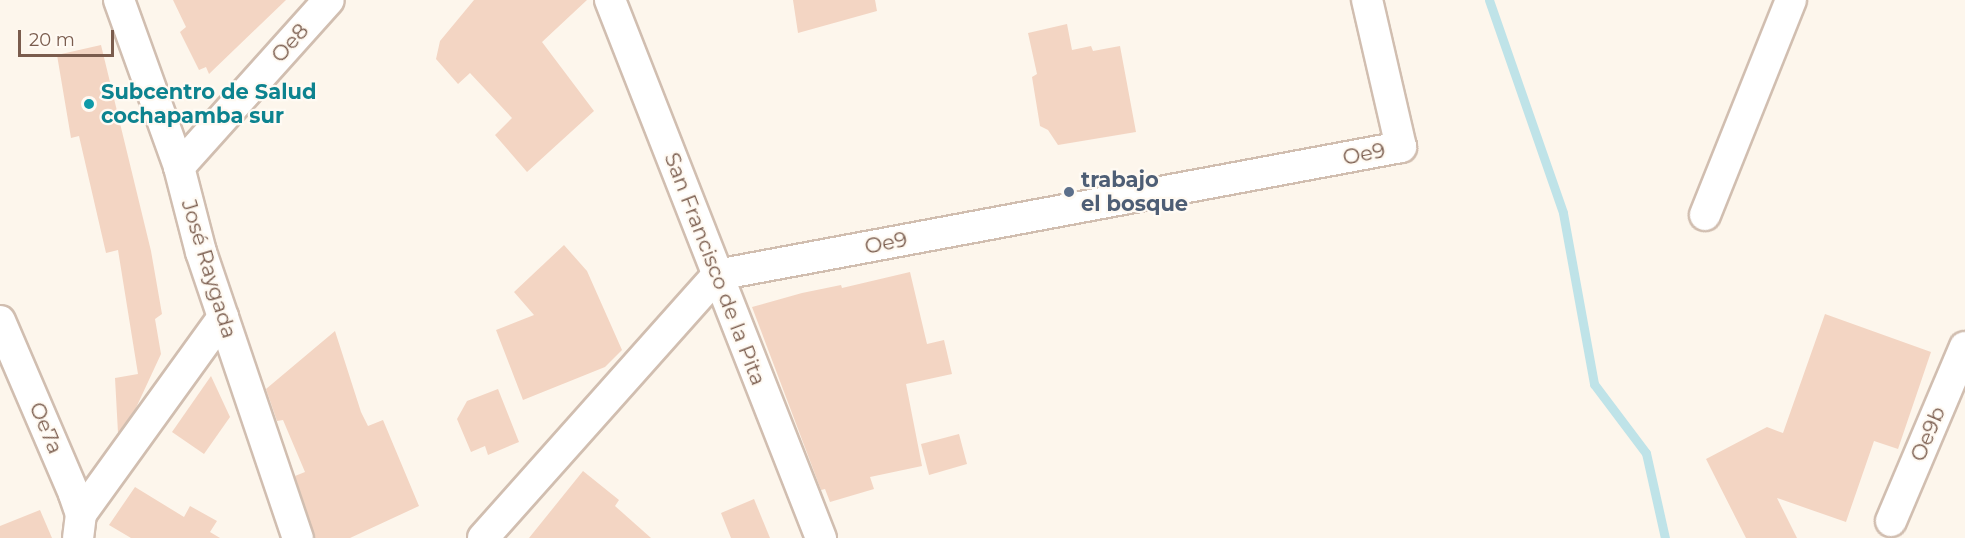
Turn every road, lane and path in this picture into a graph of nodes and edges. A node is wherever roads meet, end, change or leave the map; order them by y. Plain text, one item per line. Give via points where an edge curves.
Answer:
1 (118, 0) edge
2 (329, 0) edge
3 (610, 0) edge
4 (1367, 0) edge
5 (1791, 0) edge
6 (179, 167) junction
7 (1705, 215) dead end
8 (717, 275) junction
9 (224, 317) junction
10 (0, 321) edge
11 (1965, 347) edge
12 (1891, 521) dead end
13 (79, 526) edge
14 (298, 538) edge
15 (483, 538) edge
16 (821, 538) edge

1 - 6 street, José Raygada
2 - 6 street, Oe8
3 - 8 street, San Francisco de la Pita
4 - 8 street, Oe9 via 1401,147
5 - 7 street
6 - 9 street, José Raygada via 201,252
8 - 15 street
8 - 16 street, San Francisco de la Pita
9 - 13 street
9 - 14 street, José Raygada
10 - 13 street, Oe7a
11 - 12 street, Oe9b

